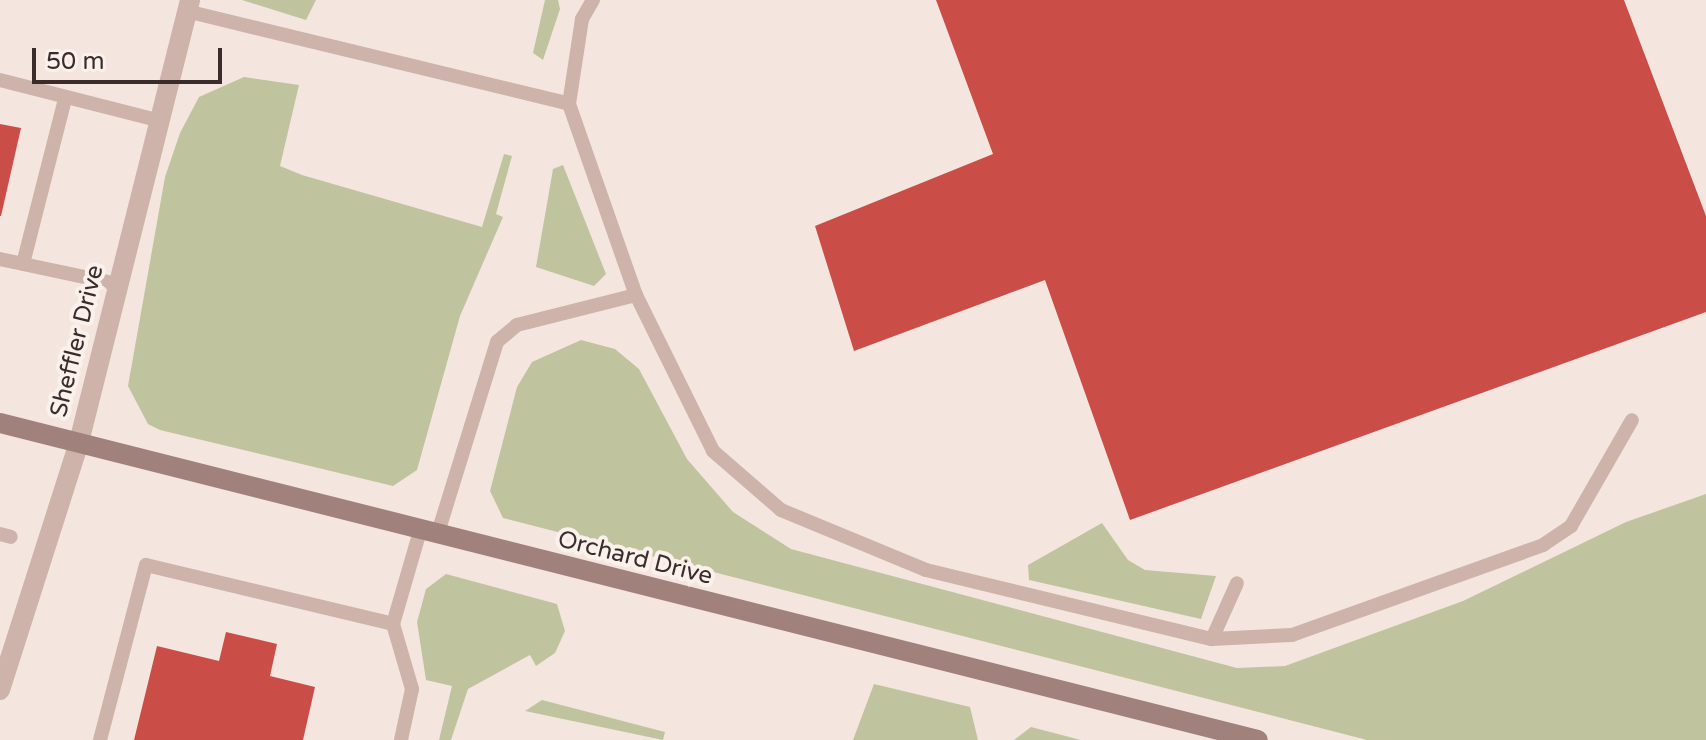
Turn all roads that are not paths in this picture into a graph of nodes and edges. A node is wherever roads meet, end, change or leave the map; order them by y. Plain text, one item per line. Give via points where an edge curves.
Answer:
1 (593, 0) edge
2 (188, 6) edge
3 (0, 80) edge
4 (65, 99) junction
5 (569, 104) junction
6 (157, 120) junction
7 (0, 259) edge
8 (23, 264) junction
9 (117, 284) junction
10 (636, 295) junction
11 (1632, 420) dead end
12 (0, 423) edge
13 (79, 442) junction
14 (428, 534) junction
15 (1237, 583) dead end
16 (393, 624) junction
17 (1212, 639) junction
18 (0, 690) edge
19 (100, 740) edge
20 (401, 740) edge
21 (1258, 740) edge

1 - 5 lane via 582,19
2 - 5 lane
2 - 6 street, Sheffler Drive
3 - 4 lane
4 - 6 lane
4 - 8 lane
5 - 10 lane
6 - 9 street, Sheffler Drive
7 - 8 lane
8 - 9 lane
9 - 13 street, Sheffler Drive
10 - 14 lane via 517,325 497,342
10 - 17 lane via 713,451 781,510 926,570
11 - 17 lane via 1571,526 1543,545 1292,635
12 - 13 street, Orchard Drive
13 - 14 street, Orchard Drive
13 - 18 street, Sheffler Drive
14 - 16 lane
14 - 21 street, Orchard Drive
15 - 17 lane
16 - 19 lane via 146,565
16 - 20 lane via 412,689

